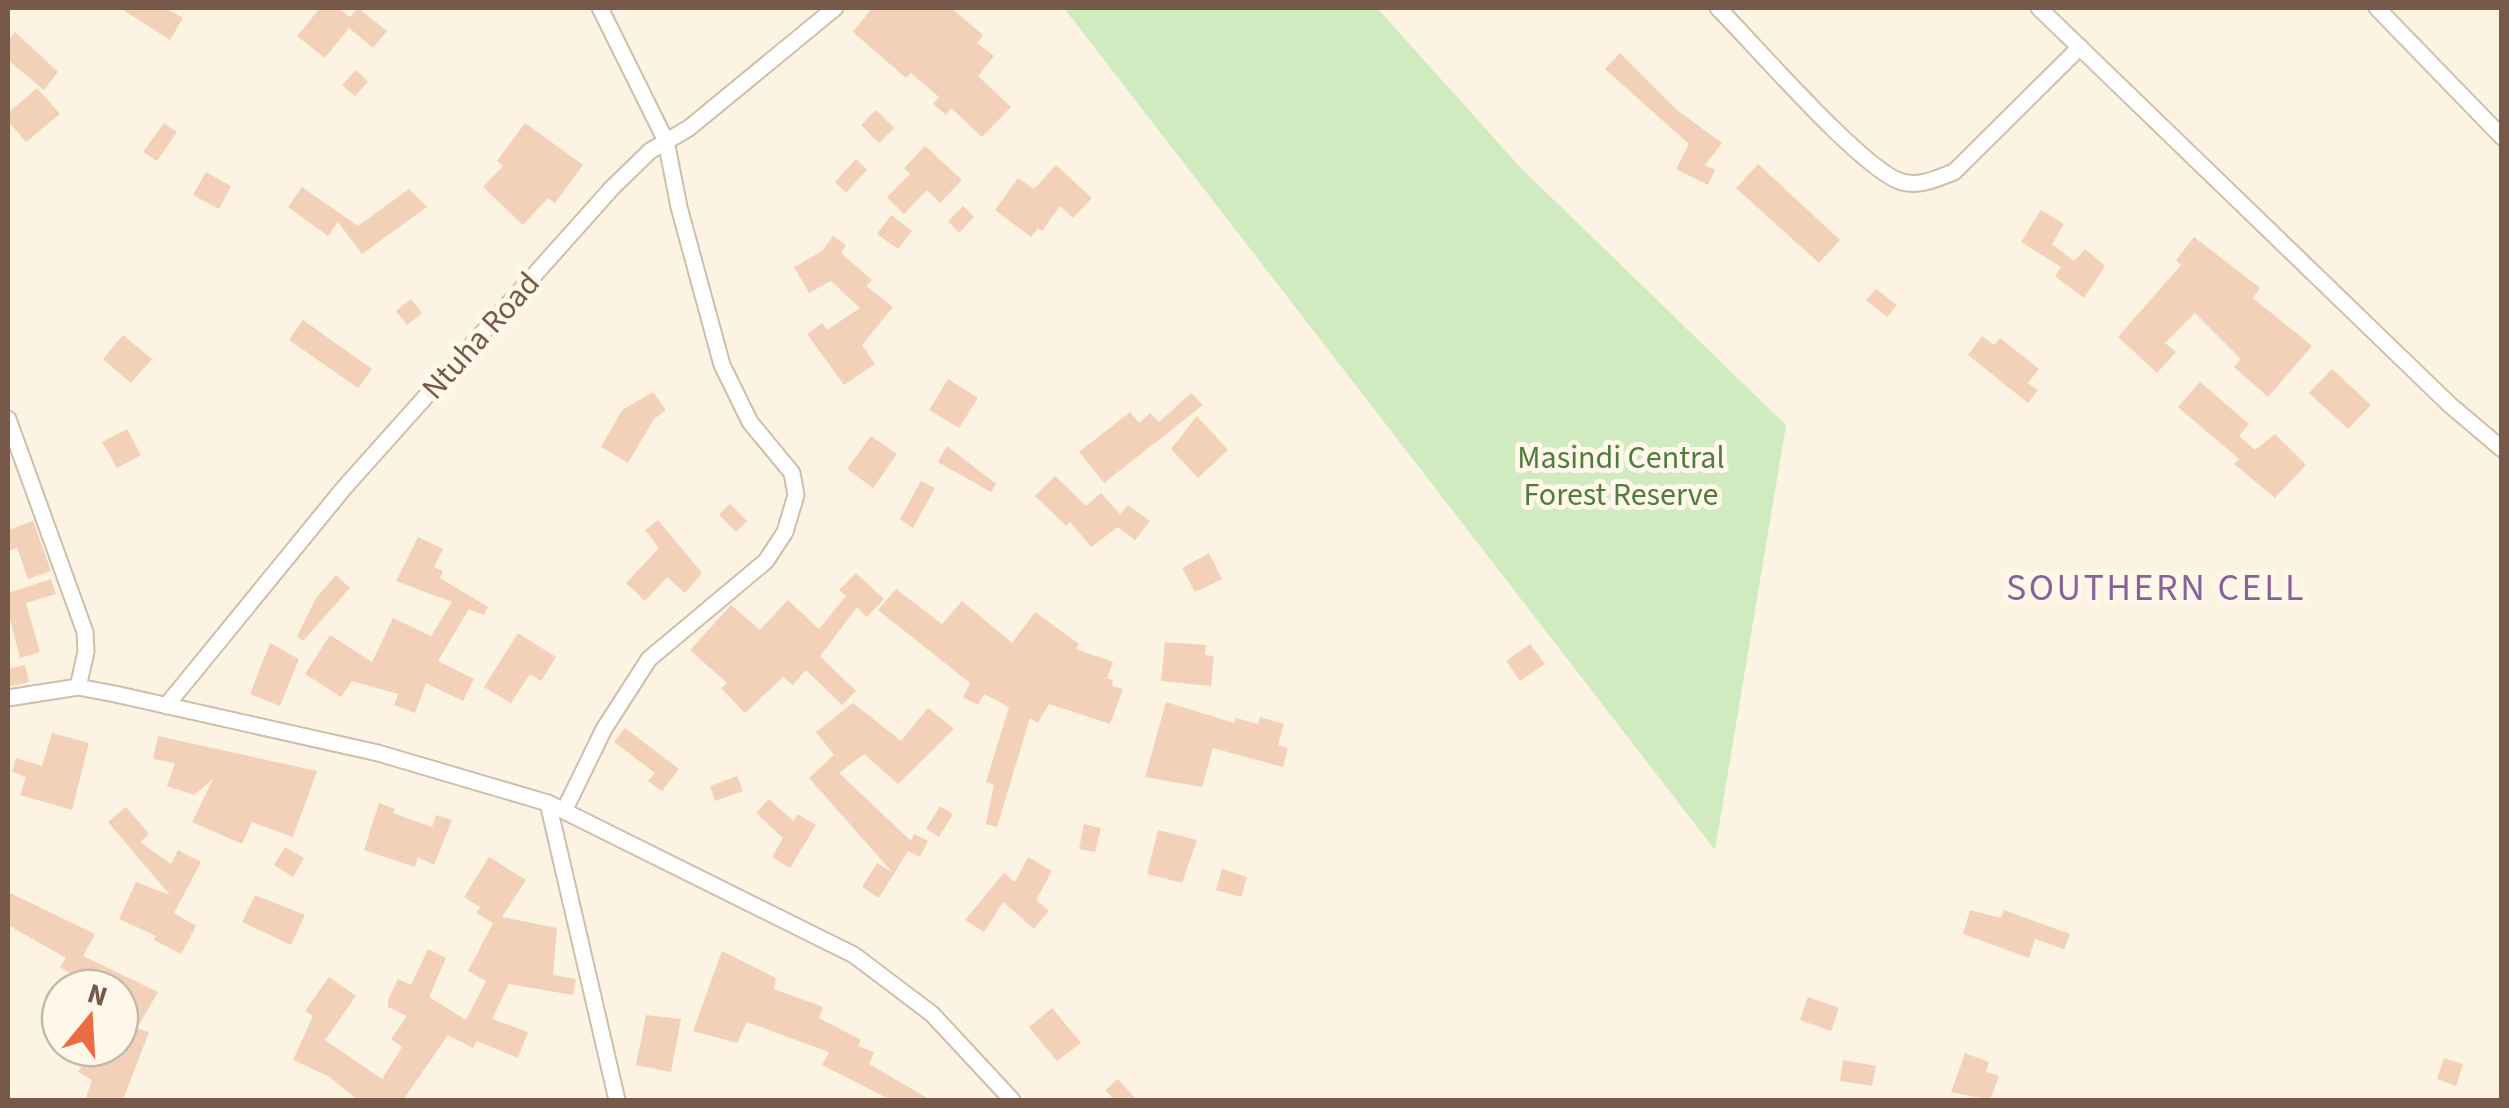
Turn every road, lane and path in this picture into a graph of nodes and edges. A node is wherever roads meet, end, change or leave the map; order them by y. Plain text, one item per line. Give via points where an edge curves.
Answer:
1 (600, 8) edge
2 (835, 8) edge
3 (1718, 8) edge
4 (2039, 8) edge
5 (2377, 8) edge
6 (2080, 48) junction
7 (2502, 137) edge
8 (666, 141) junction
9 (8, 419) edge
10 (2502, 449) edge
11 (78, 687) junction
12 (8, 698) edge
13 (166, 706) junction
14 (548, 803) junction
15 (564, 811) junction
16 (617, 1100) edge
17 (1012, 1100) edge

1 - 8 street
2 - 8 street, Ntuha Road
3 - 6 street via 1867,161 1905,183 1954,172
4 - 6 street
5 - 7 street
6 - 10 street
8 - 13 street, Ntuha Road via 612,188 344,488
8 - 15 street via 722,366 750,422 792,473 796,495 785,532 766,561 649,659 604,729
9 - 11 street via 85,632
11 - 12 street
11 - 13 street
13 - 14 street via 378,753
14 - 15 street
14 - 16 street
15 - 17 street via 854,955 932,1014

